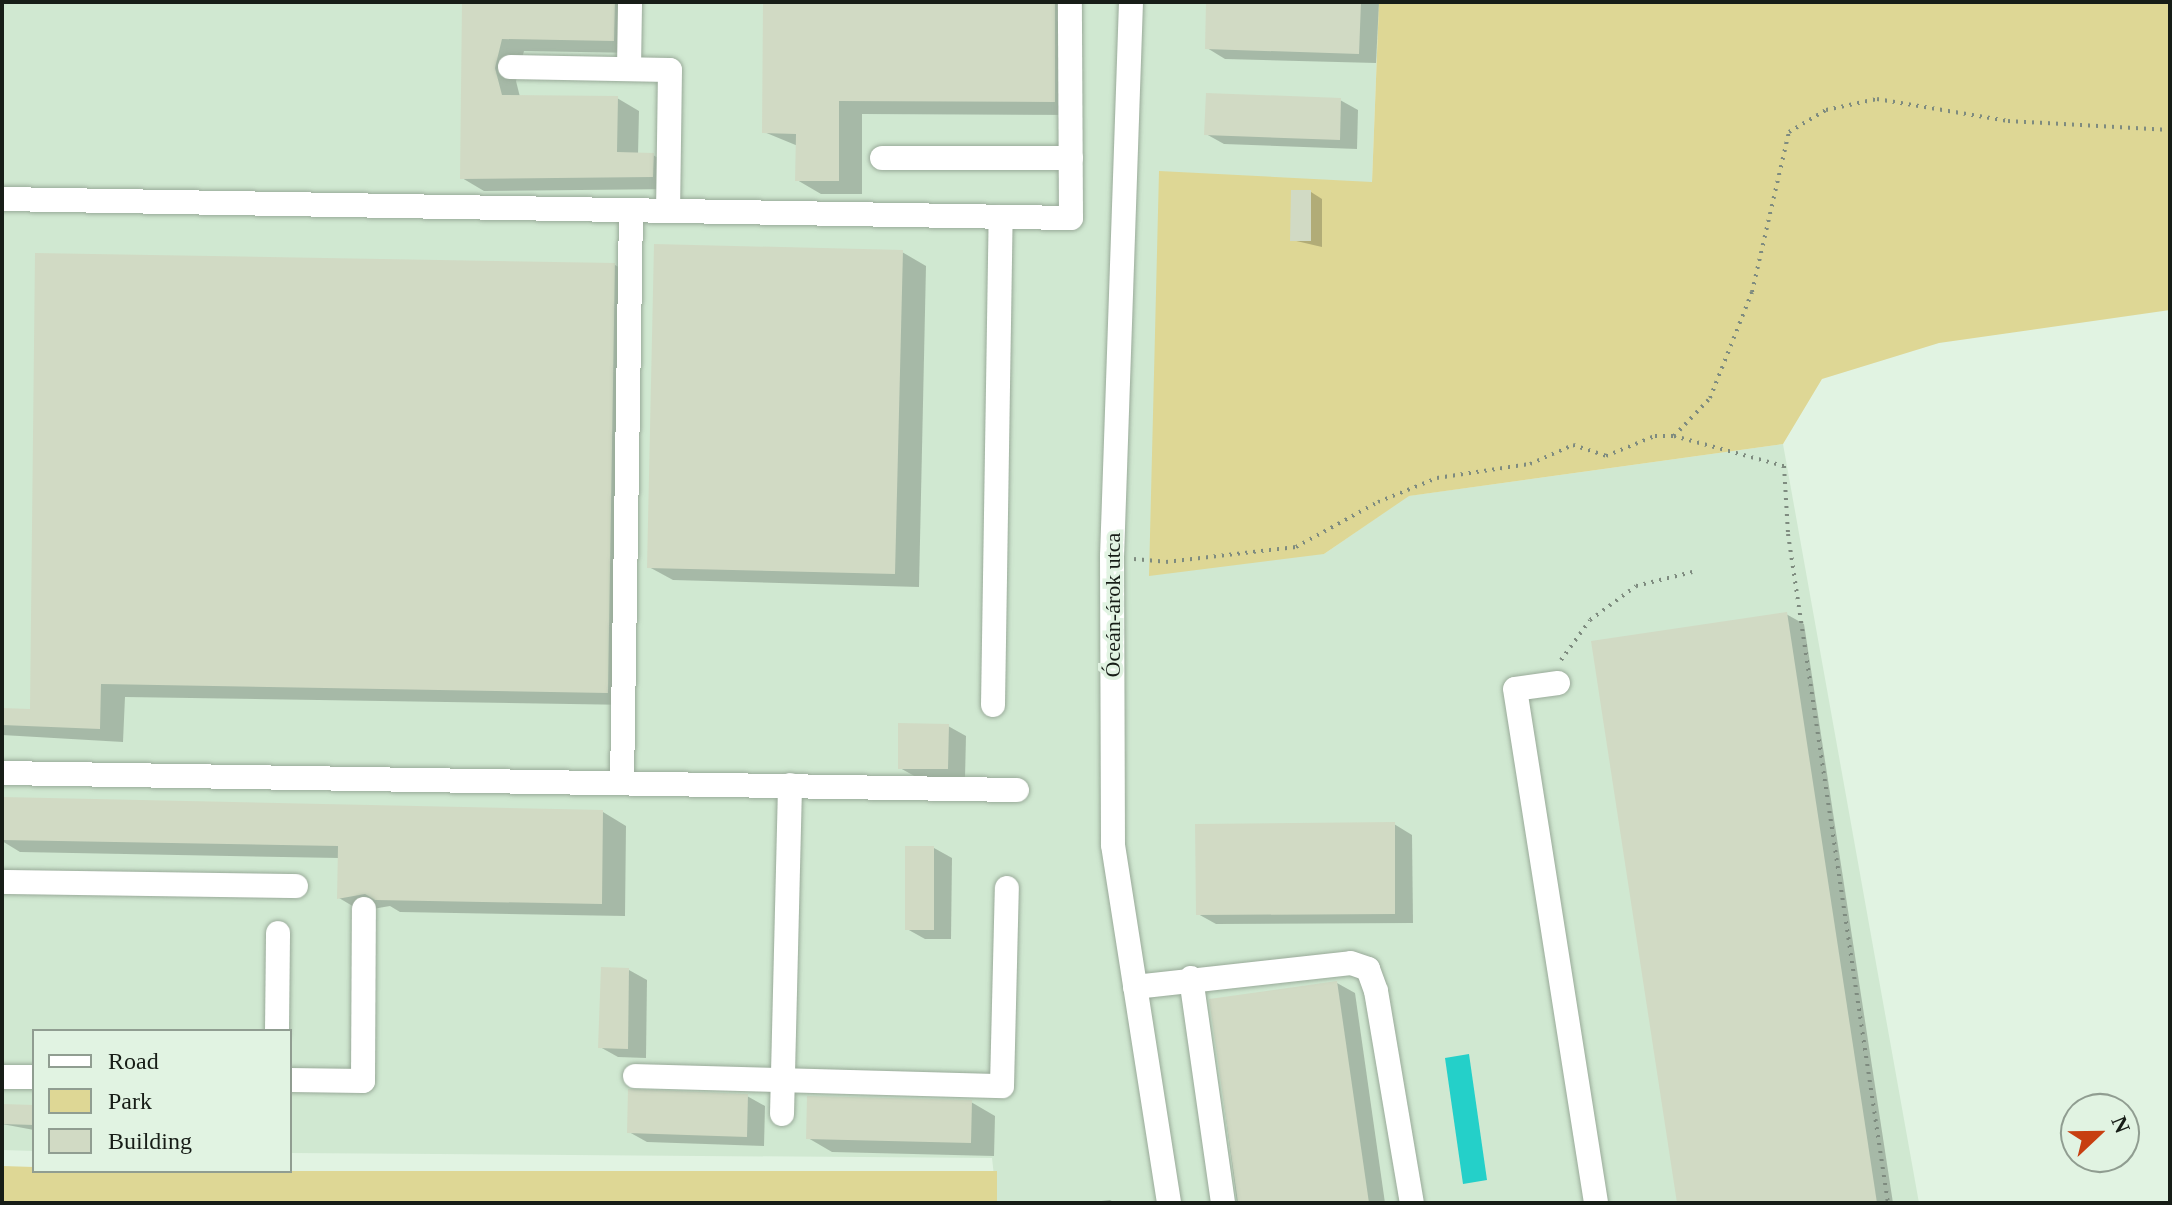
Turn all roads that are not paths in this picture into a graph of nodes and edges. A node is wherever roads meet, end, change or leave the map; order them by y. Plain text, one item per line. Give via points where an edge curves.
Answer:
1 (630, 2) edge
2 (1070, 2) edge
3 (1131, 2) edge
4 (510, 67) dead end
5 (629, 69) junction
6 (882, 158) dead end
7 (1071, 158) junction
8 (2, 199) edge
9 (631, 211) junction
10 (668, 211) junction
11 (1001, 217) junction
12 (1558, 683) road end
13 (993, 705) dead end
14 (2, 773) edge
15 (622, 783) junction
16 (790, 785) junction
17 (1017, 790) dead end
18 (2, 882) edge
19 (296, 886) dead end
20 (1007, 888) dead end
21 (364, 909) dead end
22 (278, 933) dead end
23 (1191, 978) junction
24 (1135, 987) junction
25 (277, 1029) edge
26 (635, 1076) dead end
27 (2, 1077) edge
28 (32, 1077) edge
29 (292, 1080) edge
30 (783, 1080) junction
31 (782, 1114) dead end
32 (1169, 1203) edge
33 (1223, 1203) edge
34 (1412, 1203) edge
35 (1596, 1203) edge

1 - 5 lane
2 - 7 lane
3 - 24 lane, Óceán-árok utca via 1112,556 1113,845
4 - 5 lane
5 - 10 lane via 670,70
6 - 7 lane
7 - 11 lane via 1071,218
8 - 9 lane
9 - 10 lane
9 - 15 lane
10 - 11 lane
11 - 13 lane
12 - 35 lane via 1515,689
14 - 15 lane
15 - 16 lane
16 - 17 lane
16 - 30 lane
18 - 19 lane
20 - 30 lane via 1002,1086
21 - 29 lane via 363,1081
22 - 25 lane
23 - 24 lane
23 - 33 lane
23 - 34 lane via 1216,981 1351,963 1368,969
24 - 32 lane, Óceán-árok utca
26 - 30 lane
27 - 28 lane
30 - 31 lane

